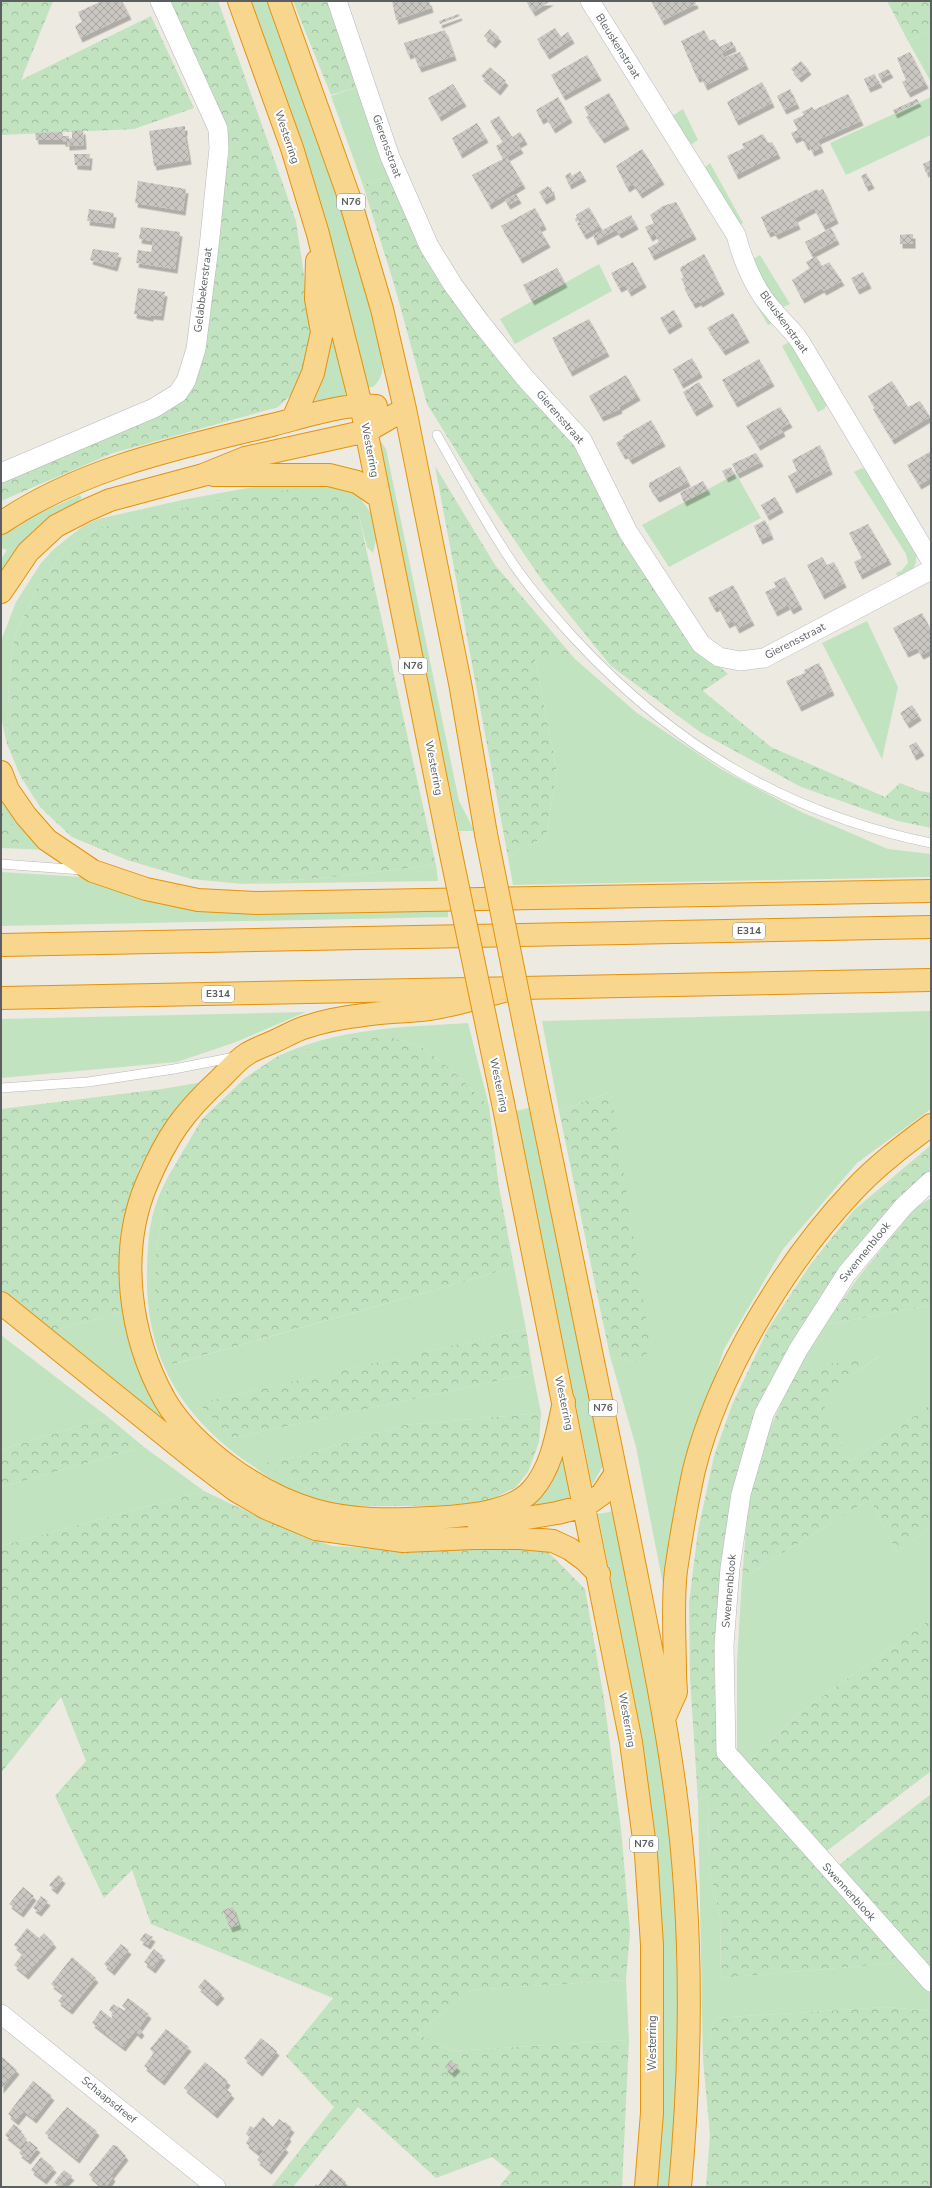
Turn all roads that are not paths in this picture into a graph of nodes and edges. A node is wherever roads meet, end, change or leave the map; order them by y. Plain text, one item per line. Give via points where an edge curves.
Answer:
1 (160, 1) edge
2 (239, 1) edge
3 (279, 1) edge
4 (336, 1) edge
5 (590, 1) edge
6 (318, 234) junction
7 (362, 404) junction
8 (406, 409) junction
9 (293, 420) junction
10 (367, 431) junction
11 (437, 435) dead end
12 (1, 473) edge
13 (203, 476) junction
14 (379, 497) junction
15 (1, 523) edge
16 (931, 561) edge
17 (931, 570) edge
18 (1, 592) edge
19 (1, 772) edge
20 (931, 843) edge
21 (1, 864) edge
22 (93, 871) junction
23 (931, 891) edge
24 (931, 927) edge
25 (1, 945) edge
26 (931, 980) edge
27 (515, 988) junction
28 (1, 998) edge
29 (246, 1054) junction
30 (1, 1088) edge
31 (931, 1125) edge
32 (931, 1181) edge
33 (1, 1303) edge
34 (564, 1402) junction
35 (616, 1473) junction
36 (585, 1506) junction
37 (380, 1537) junction
38 (599, 1574) junction
39 (664, 1718) junction
40 (931, 1982) edge
41 (1, 2014) edge
42 (216, 2187) edge
43 (646, 2187) edge
44 (680, 2187) edge

1 - 12 street, Gelabbekerstraat via 218,129 209,248 196,349 186,381 178,393 154,408
2 - 6 highway, Westerring / N76 via 292,148
3 - 8 highway, N76 via 349,197 382,309
4 - 17 street, Gierensstraat via 387,150 429,246 480,322 525,378 582,440 628,532 701,644 719,657 740,661 764,658
5 - 16 street, Bleuskenstraat via 736,235 744,264 772,310 801,343
6 - 7 highway, Westerring / N76
6 - 9 highway via 316,299 322,332 313,373
7 - 8 highway
7 - 9 highway
7 - 10 highway, Westerring / N76
8 - 10 highway
8 - 35 highway, N76, bridge via 538,1098
9 - 15 highway via 164,451 121,465 64,486
10 - 13 highway via 245,458
10 - 14 highway, Westerring / N76
11 - 20 lane via 508,556 545,606 607,674 671,728 735,771 805,805 889,835
13 - 14 highway via 329,475 357,482
13 - 18 highway via 110,500 56,526 28,552
14 - 34 highway, Westerring / N76, bridge
19 - 22 highway via 8,790 47,840
21 - 22 lane
22 - 23 highway via 146,889 198,900 257,904
24 - 25 highway, E314
26 - 27 highway, E314
27 - 28 highway, E314
27 - 29 highway via 430,1009 363,1015 306,1027
29 - 30 lane via 174,1069 88,1082
29 - 34 highway via 195,1102 168,1138 139,1202 133,1233 130,1266 132,1297 145,1358 166,1401 189,1431 214,1456 252,1481 278,1496 313,1510 349,1518 388,1520 463,1516 493,1510 518,1501 532,1490 549,1464
31 - 39 highway via 854,1190 812,1238 771,1297 732,1369 710,1421 694,1470 676,1571 676,1692
32 - 40 street, Swennenblook via 904,1206 847,1273 798,1350 764,1414 741,1494 730,1568 724,1644 726,1752
33 - 37 highway via 235,1490 266,1508 316,1529
34 - 36 highway, Westerring / N76
35 - 36 highway via 602,1494
35 - 39 highway, N76
36 - 37 highway via 557,1513 448,1530
36 - 38 highway, Westerring / N76
37 - 38 highway via 403,1541 474,1538 553,1541 570,1549
38 - 43 highway, Westerring / N76 via 631,1742 646,1854 652,1945 652,2113
39 - 44 highway, N76 via 683,1866 688,1967 685,2131
41 - 42 street, Schaapsdreef

